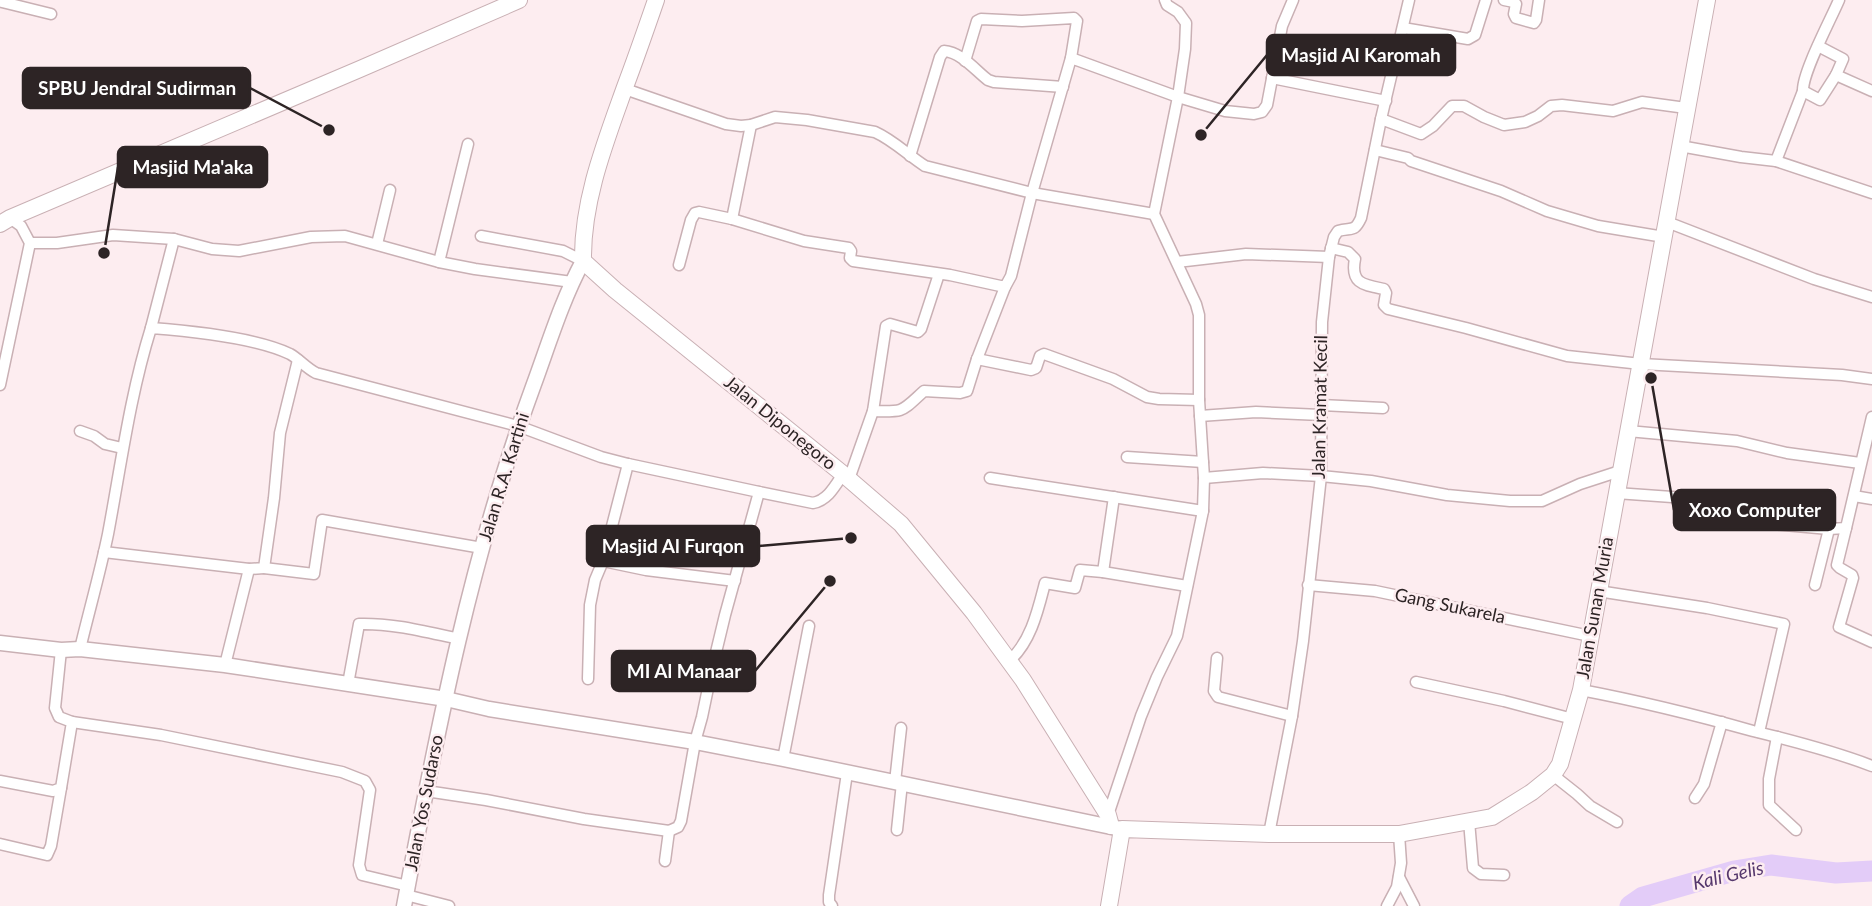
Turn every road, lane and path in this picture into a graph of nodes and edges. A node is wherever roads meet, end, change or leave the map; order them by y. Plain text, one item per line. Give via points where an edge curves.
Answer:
1 (519, 0) edge
2 (656, 0) edge
3 (1165, 0) edge
4 (1293, 0) edge
5 (1409, 0) edge
6 (1486, 0) edge
7 (1504, 0) edge
8 (1539, 0) edge
9 (1707, 0) edge
10 (1839, 0) edge
11 (1, 1) edge
12 (51, 14) dead end
13 (1403, 28) junction
14 (1818, 46) junction
15 (1071, 58) junction
16 (965, 61) junction
17 (1836, 75) junction
18 (1272, 78) junction
19 (1063, 87) junction
20 (625, 89) junction
21 (1872, 90) edge
22 (1803, 91) junction
23 (1178, 97) junction
24 (1386, 101) junction
25 (1686, 108) junction
26 (1381, 119) junction
27 (751, 125) junction
28 (468, 144) dead end
29 (1680, 146) junction
30 (1375, 150) junction
31 (910, 156) junction
32 (1776, 161) junction
33 (390, 190) dead end
34 (1032, 193) junction
35 (1872, 193) edge
36 (1154, 214) junction
37 (732, 219) junction
38 (5, 221) edge
39 (1665, 229) junction
40 (481, 236) dead end
41 (174, 239) junction
42 (30, 243) junction
43 (377, 244) junction
44 (1330, 253) junction
45 (583, 261) junction
46 (439, 262) junction
47 (1177, 262) junction
48 (679, 265) dead end
49 (939, 274) junction
50 (572, 282) junction
51 (1005, 287) junction
52 (1872, 297) edge
53 (151, 328) junction
54 (977, 359) junction
55 (298, 360) junction
56 (1641, 364) junction
57 (1872, 379) edge
58 (0, 384) edge
59 (1199, 400) junction
60 (1383, 408) dead end
61 (1321, 410) junction
62 (873, 411) junction
63 (1200, 416) junction
64 (1872, 417) edge
65 (518, 426) junction
66 (80, 431) dead end
67 (1628, 431) junction
68 (122, 448) junction
69 (1127, 457) dead end
70 (1203, 463) junction
71 (1860, 463) junction
72 (628, 464) junction
73 (1620, 471) junction
74 (1321, 476) junction
75 (846, 477) junction
76 (990, 478) dead end
77 (1204, 478) junction
78 (759, 492) junction
79 (1616, 494) junction
80 (1854, 496) junction
81 (1114, 497) junction
82 (1872, 499) edge
83 (1203, 511) junction
84 (1846, 528) junction
85 (1829, 529) junction
86 (482, 548) junction
87 (104, 551) junction
88 (603, 561) junction
89 (264, 568) junction
90 (249, 569) junction
91 (1103, 572) junction
92 (735, 581) junction
93 (1308, 585) junction
94 (1815, 585) dead end
95 (1187, 586) junction
96 (1598, 591) junction
97 (809, 626) dead end
98 (1590, 636) junction
99 (460, 639) junction
100 (1872, 642) edge
101 (0, 643) edge
102 (80, 649) junction
103 (61, 650) junction
104 (1217, 658) dead end
105 (1009, 661) junction
106 (225, 665) junction
107 (588, 679) dead end
108 (1416, 682) dead end
109 (348, 684) junction
110 (1581, 690) junction
111 (446, 699) junction
112 (1292, 716) junction
113 (1573, 719) junction
114 (72, 722) junction
115 (1723, 722) junction
116 (901, 728) dead end
117 (1759, 732) junction
118 (1777, 737) junction
119 (695, 742) junction
120 (783, 759) junction
121 (1872, 766) edge
122 (847, 773) junction
123 (1553, 775) junction
124 (0, 781) edge
125 (898, 783) junction
126 (61, 788) junction
127 (426, 791) junction
128 (1695, 798) dead end
129 (1469, 821) junction
130 (1617, 822) dead end
131 (1114, 823) junction
132 (897, 830) dead end
133 (1796, 830) dead end
134 (669, 831) junction
135 (1269, 834) junction
136 (1399, 834) junction
137 (0, 844) edge
138 (665, 861) dead end
139 (1504, 875) dead end
140 (1399, 877) junction
141 (406, 896) edge
142 (449, 906) edge
143 (832, 906) edge
144 (1109, 906) edge
145 (1387, 906) edge
146 (1414, 906) edge

1 - 38 main road
2 - 20 main road
3 - 23 street via 1186,23
4 - 18 street via 1282,26
5 - 13 street
6 - 13 street via 1475,35 1468,39
7 - 8 street via 1516,4 1516,18 1534,23
9 - 25 main road, Jalan Sunan Muria
10 - 14 street
11 - 12 street
13 - 24 street
14 - 17 street via 1843,59
14 - 22 street
15 - 16 street via 1074,18 981,19
15 - 19 street
15 - 23 street
16 - 19 street via 994,82
16 - 31 street via 949,51 941,53
17 - 21 street
17 - 22 street via 1821,100
18 - 23 street via 1267,105 1254,114
18 - 24 street
19 - 34 street
20 - 27 street via 726,124
20 - 45 main road via 588,207
22 - 32 street
23 - 36 street
24 - 26 street
25 - 26 street via 1642,102 1613,111 1551,106 1525,122 1504,125 1464,106 1452,106 1421,134
25 - 29 main road, Jalan Sunan Muria
26 - 30 street
27 - 31 street via 775,117 875,132
27 - 37 street
28 - 46 street
29 - 32 street
29 - 39 main road, Jalan Sunan Muria
30 - 39 street via 1598,226
30 - 44 street via 1361,218 1356,227 1338,232
31 - 34 street via 925,166
32 - 35 street
33 - 43 street
34 - 36 street
34 - 51 street
36 - 47 street
37 - 48 street via 695,214
37 - 49 street via 804,241 849,248 853,261
38 - 42 street via 21,226
39 - 52 street
39 - 56 main road, Jalan Sunan Muria
40 - 45 street via 558,250
41 - 42 street via 113,235
41 - 43 street via 239,251 311,237 345,236
41 - 53 street
42 - 58 street
43 - 46 street
44 - 47 street via 1246,254
44 - 56 street via 1348,252 1355,259 1355,277 1364,285 1384,289 1388,309 1567,356
44 - 61 street, Jalan Kramat Kecil via 1322,322
45 - 50 street, Jalan R.A. Kartini
45 - 75 main road, Jalan Diponegoro
46 - 50 street
47 - 59 street via 1199,315
49 - 51 street
49 - 62 street via 918,332 886,326
50 - 65 street, Jalan R.A. Kartini
51 - 54 street
53 - 55 street via 261,344
53 - 68 street
54 - 59 street via 1031,370 1044,354 1113,379 1147,397
54 - 62 street via 967,391 924,391 903,410
55 - 65 street via 316,373
55 - 89 street via 280,433
56 - 57 street
56 - 67 main road, Jalan Sunan Muria
59 - 63 street
60 - 61 street
61 - 63 street
61 - 74 street, Jalan Kramat Kecil
62 - 75 street
63 - 70 street
64 - 71 street
65 - 72 street
65 - 86 street, Jalan R.A. Kartini
66 - 68 street
67 - 71 street via 1738,441
67 - 73 main road, Jalan Sunan Muria
68 - 87 street
69 - 70 street
70 - 77 street
71 - 80 street
72 - 78 street
72 - 88 street
73 - 74 street via 1542,500 1520,501
73 - 79 main road, Jalan Sunan Muria
74 - 77 street via 1263,472
74 - 93 street, Jalan Kramat Kecil
75 - 78 street via 828,496 813,503
75 - 105 main road, Jalan Diponegoro via 901,524
76 - 81 street
77 - 83 street
78 - 92 street
79 - 85 street via 1686,498 1692,515 1704,518
79 - 96 main road, Jalan Sunan Muria
80 - 82 street
80 - 84 street
81 - 83 street
81 - 91 street
83 - 95 street
84 - 85 street
84 - 100 street via 1837,565 1853,578 1839,627
85 - 94 street
86 - 89 street via 322,520 314,574
86 - 99 street, Jalan R.A. Kartini
87 - 90 street
87 - 102 street
88 - 92 street
88 - 107 street via 590,605
89 - 90 street
90 - 106 street
91 - 95 street
91 - 105 street via 1080,570 1075,588 1045,583 1020,652
92 - 119 street
93 - 98 street, Gang Sukarela via 1375,591
93 - 112 street, Jalan Kramat Kecil
95 - 131 street via 1177,636 1141,716
96 - 98 main road, Jalan Sunan Muria
96 - 117 street via 1783,624
97 - 120 street
98 - 110 main road, Jalan Sunan Muria
99 - 109 street via 359,624
99 - 111 street, Jalan R.A. Kartini
101 - 103 street
102 - 103 street
102 - 106 street
103 - 114 street via 55,708 59,717
104 - 112 street via 1214,691 1218,697
105 - 131 main road, Jalan Diponegoro
106 - 109 street
108 - 113 street
109 - 111 street
110 - 113 main road, Jalan Sunan Muria
110 - 115 street
111 - 119 street
111 - 127 street, Jalan Yos Sudarso
112 - 135 street, Jalan Kramat Kecil
113 - 123 main road, Jalan Sunan Muria
114 - 126 street
114 - 141 street via 266,756 365,781 370,790 359,865 362,875
115 - 117 street
115 - 128 street via 1704,784
116 - 125 street
117 - 118 street
118 - 121 street
118 - 133 street via 1769,805
119 - 120 street
119 - 134 street via 681,821
120 - 122 street
122 - 125 street
122 - 143 street via 829,895
123 - 129 main road via 1492,817
123 - 130 street via 1592,808
124 - 126 street via 53,791
125 - 131 street
125 - 132 street
126 - 137 street via 47,855
127 - 134 street
127 - 141 street, Jalan Yos Sudarso
129 - 136 main road
129 - 139 street via 1473,868 1481,874
131 - 135 main road
131 - 144 main road
134 - 138 street
135 - 136 main road
136 - 140 street
140 - 145 street
140 - 146 street
141 - 142 street

